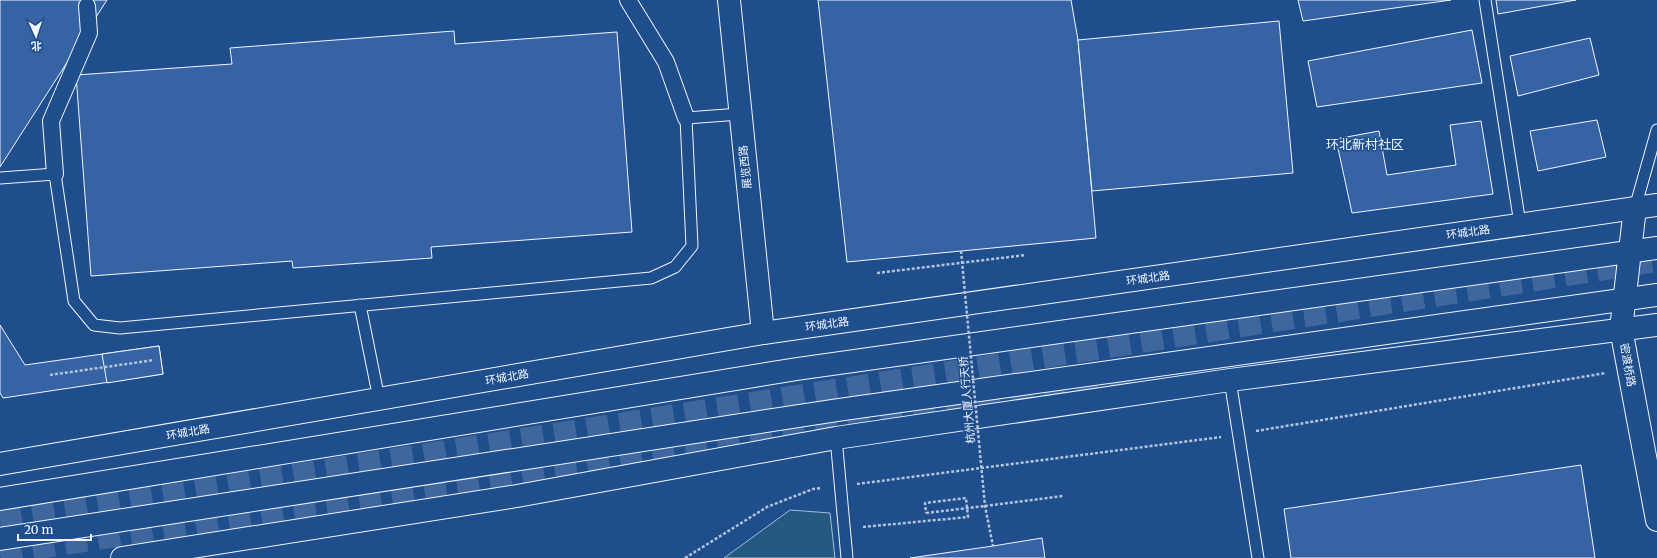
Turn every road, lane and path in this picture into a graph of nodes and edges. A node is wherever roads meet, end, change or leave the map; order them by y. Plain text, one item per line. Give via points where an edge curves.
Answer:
1 (628, 0) edge
2 (729, 0) edge
3 (1485, 0) edge
4 (87, 6) dead end
5 (740, 114) junction
6 (686, 118) junction
7 (1657, 130) edge
8 (55, 174) junction
9 (0, 178) edge
10 (1657, 205) edge
11 (1636, 208) junction
12 (1520, 224) junction
13 (1657, 248) edge
14 (961, 251) dead end
15 (1630, 252) junction
16 (1026, 255) dead end
17 (962, 262) junction
18 (877, 273) dead end
19 (1657, 295) edge
20 (1625, 300) junction
21 (360, 306) junction
22 (1657, 325) edge
23 (1622, 329) junction
24 (763, 333) junction
25 (154, 360) dead end
26 (1628, 370) junction
27 (50, 375) dead end
28 (1230, 380) junction
29 (379, 399) junction
30 (1238, 434) junction
31 (836, 438) junction
32 (0, 464) edge
33 (839, 486) junction
34 (1063, 496) dead end
35 (0, 499) edge
36 (985, 506) junction
37 (1657, 520) edge
38 (844, 529) junction
39 (0, 539) edge
40 (993, 546) dead end
41 (122, 558) edge
42 (685, 558) edge
43 (847, 558) edge
44 (1258, 558) edge

1 - 6 street via 666,62
2 - 5 main road, 展览西路
3 - 12 lane
4 - 8 street via 89,33 51,121
5 - 6 lane
5 - 24 main road, 展览西路
6 - 21 lane via 692,246 675,267 651,278
7 - 11 lane
8 - 9 lane
8 - 21 lane via 74,301 94,325 120,328
10 - 11 main road, 环城北路
11 - 12 main road, 环城北路
11 - 15 main road, 密渡桥路
12 - 24 main road, 环城北路
13 - 15 main road
14 - 17 path, 杭州大厦人行天桥, bridge
15 - 20 main road, 密渡桥路
15 - 35 main road via 797,369
16 - 17 path
17 - 18 path
17 - 36 path, 杭州大厦人行天桥, bridge
19 - 20 main road
20 - 23 main road, 密渡桥路
20 - 39 main road via 838,410
21 - 29 lane
22 - 23 main road
23 - 26 main road, 密渡桥路
23 - 28 main road
24 - 29 main road, 环城北路
25 - 27 path
26 - 30 path
26 - 37 main road, 密渡桥路
28 - 30 lane
28 - 31 main road
29 - 32 main road, 环城北路
30 - 33 path
30 - 44 lane
31 - 33 lane
31 - 41 main road via 517,496
33 - 38 lane
33 - 42 path via 813,489 767,507
34 - 36 path
36 - 38 path, bridge via 926,513 925,503 966,498 968,517
36 - 40 path, 杭州大厦人行天桥, bridge
38 - 43 lane

